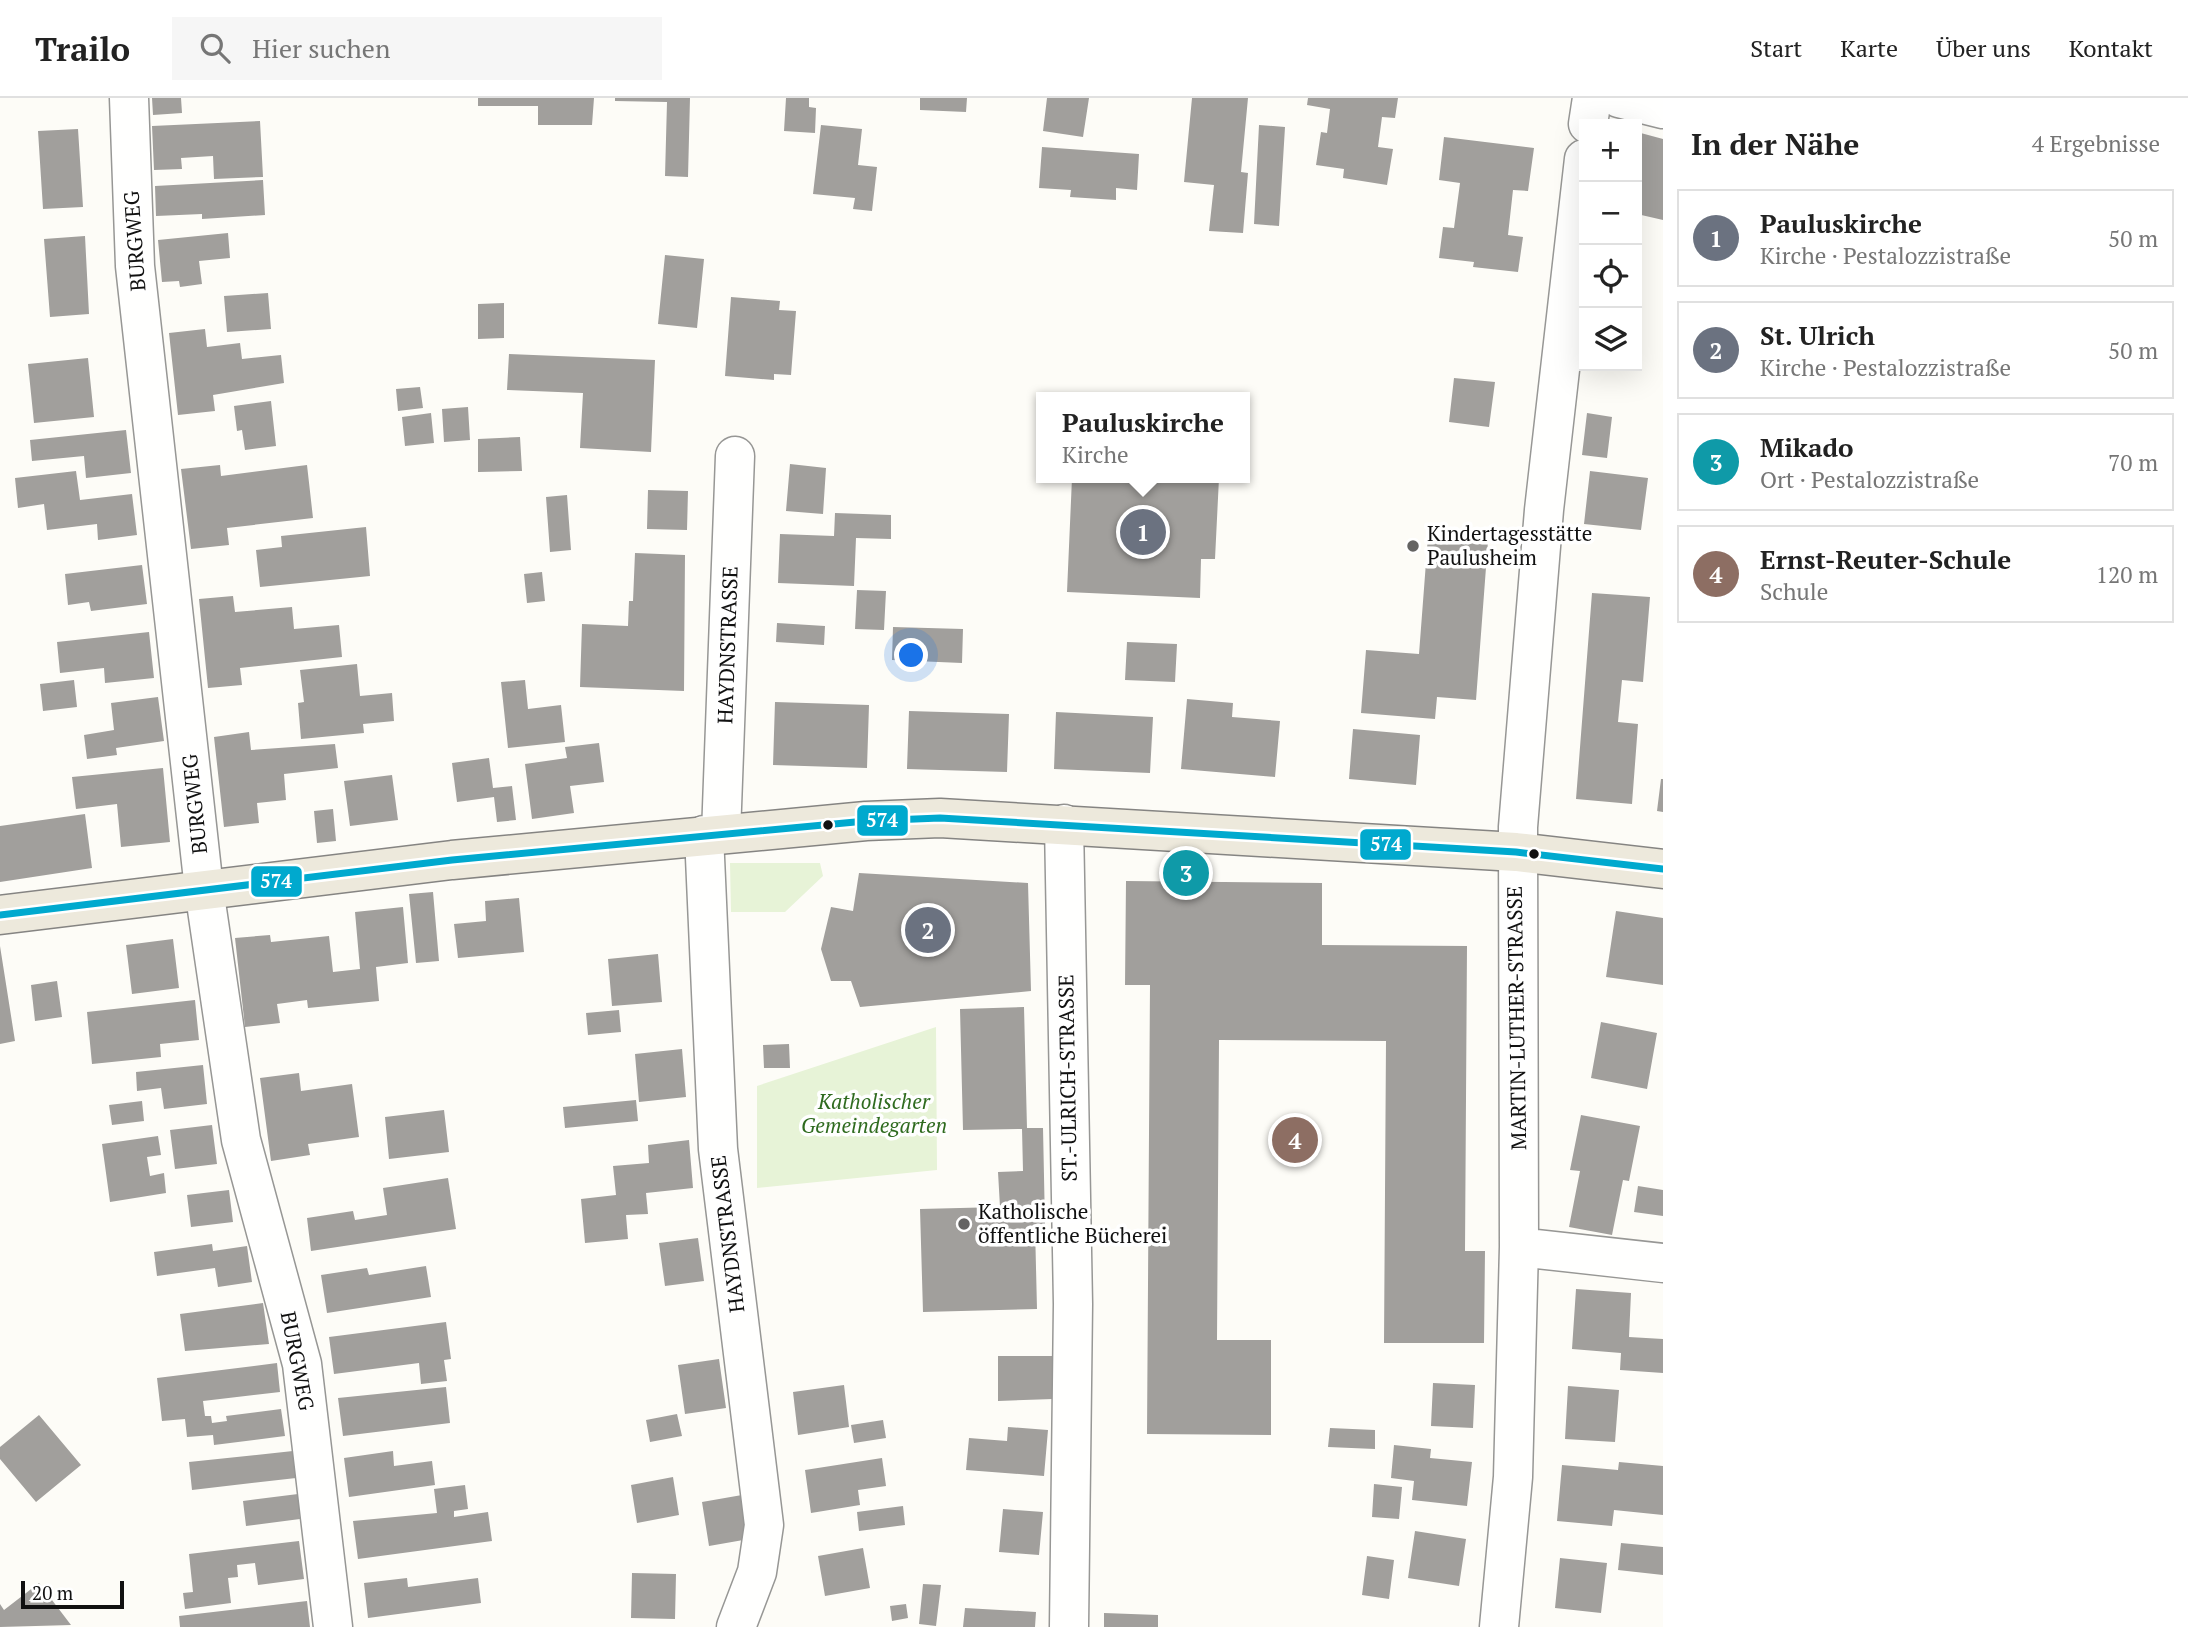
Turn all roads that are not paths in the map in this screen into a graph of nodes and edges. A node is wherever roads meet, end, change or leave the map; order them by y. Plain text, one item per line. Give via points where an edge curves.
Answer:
1 (129, 98) edge
2 (1592, 98) edge
3 (1619, 98) edge
4 (1663, 109) edge
5 (1589, 119) edge
6 (1581, 182) edge
7 (735, 456) dead end
8 (1064, 824) junction
9 (712, 834) junction
10 (1516, 852) junction
11 (1663, 869) edge
12 (204, 889) junction
13 (0, 915) edge
14 (1519, 1248) junction
15 (1663, 1262) edge
16 (739, 1626) edge
17 (333, 1627) edge
18 (1069, 1627) edge
19 (1499, 1627) edge

1 - 12 street, BURGWEG via 135,266
2 - 5 street
3 - 4 street
6 - 10 street, MARTIN-LUTHER-STRASSE via 1544,510
7 - 9 street, HAYDNSTRASSE
8 - 9 main road via 940,818
8 - 10 main road
8 - 18 street, ST.-ULRICH-STRASSE via 1073,1304
9 - 12 main road
9 - 16 street, HAYDNSTRASSE via 718,1149 764,1525 757,1572
10 - 11 main road
10 - 14 street, MARTIN-LUTHER-STRASSE
12 - 13 main road
12 - 17 street, BURGWEG via 241,1140 302,1364
14 - 15 street
14 - 19 street, MARTIN-LUTHER-STRASSE via 1513,1477

